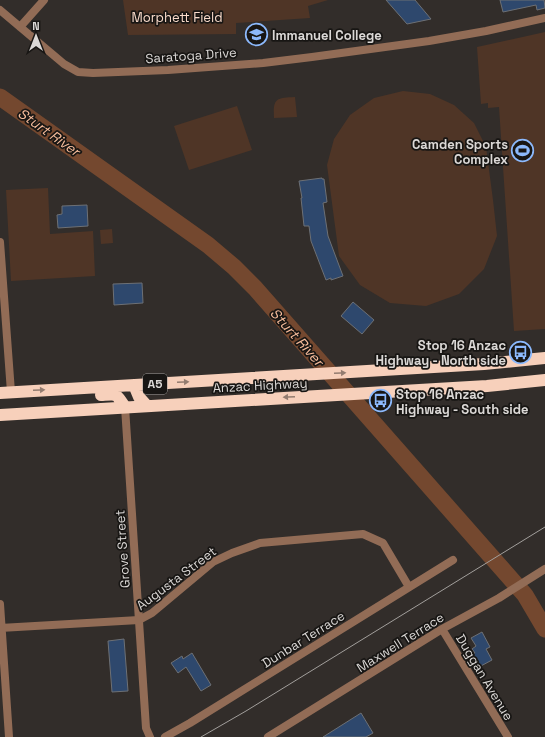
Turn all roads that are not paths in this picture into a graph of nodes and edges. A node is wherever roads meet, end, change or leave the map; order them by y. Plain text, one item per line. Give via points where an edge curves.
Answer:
1 (44, 0) edge
2 (0, 10) edge
3 (545, 18) edge
4 (20, 27) junction
5 (0, 242) edge
6 (545, 358) edge
7 (484, 364) junction
8 (545, 380) edge
9 (134, 385) junction
10 (487, 386) junction
11 (71, 389) junction
12 (5, 392) edge
13 (147, 406) junction
14 (125, 407) junction
15 (0, 415) edge
16 (453, 560) dead end
17 (545, 569) edge
18 (409, 587) junction
19 (0, 604) edge
20 (139, 620) junction
21 (1, 628) edge
22 (442, 629) junction
23 (9, 737) edge
24 (150, 737) edge
25 (165, 737) edge
26 (268, 737) edge
27 (508, 737) edge

1 - 4 street
2 - 4 street, Saratoga Drive
3 - 4 street, Saratoga Drive via 429,40 263,63 93,73 78,72 64,64
5 - 12 street
6 - 7 highway, Anzac Highway / A5
9 -> 7 highway, Anzac Highway / A5
7 - 10 highway
8 - 10 highway, Anzac Highway / A5
9 - 11 highway, Anzac Highway / A5
9 - 13 highway via 139,397
10 -> 13 highway, Anzac Highway / A5
12 -> 11 highway, Anzac Highway / A5
11 - 14 highway via 91,395 116,394 120,396
13 - 14 highway, Anzac Highway / A5
14 - 15 highway, Anzac Highway / A5
14 - 20 street, Grove Street
16 - 18 street, Dunbar Terrace
17 - 22 street, Maxwell Terrace
18 - 20 street, Augusta Street via 383,544 363,534 260,543 213,562 152,613
18 - 25 street, Dunbar Terrace
19 - 21 street
20 - 21 street, Augusta Street
20 - 24 street, Grove Street via 146,728
21 - 23 street
22 - 26 street, Maxwell Terrace
22 - 27 street, Duggan Avenue

